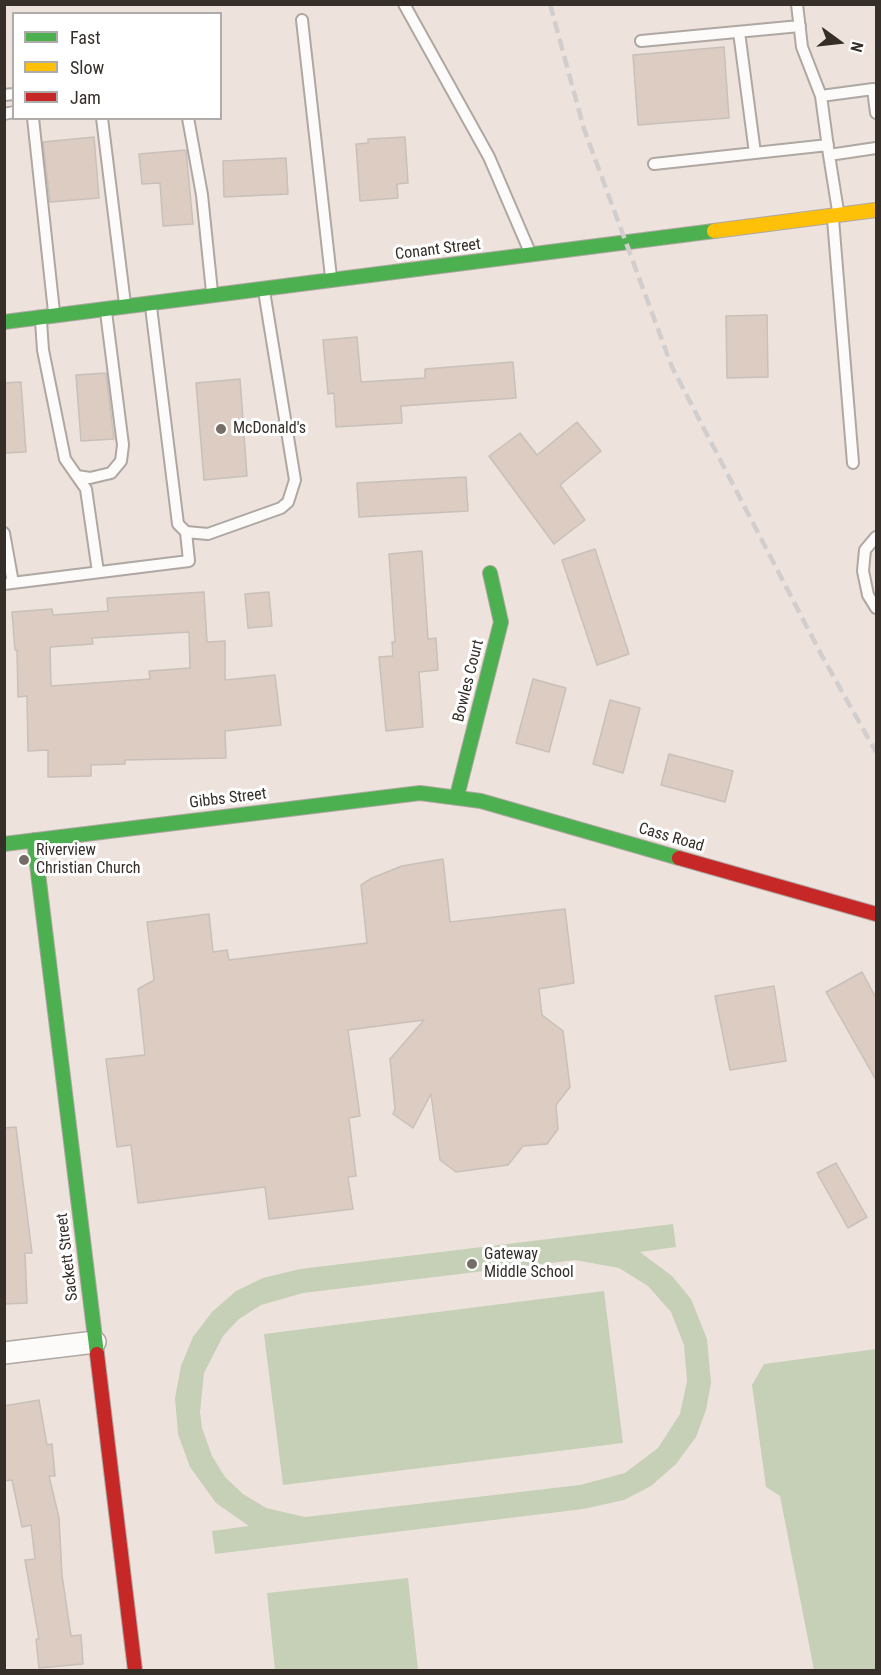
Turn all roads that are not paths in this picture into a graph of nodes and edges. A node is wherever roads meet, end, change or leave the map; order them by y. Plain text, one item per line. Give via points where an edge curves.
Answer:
1 (404, 4) edge
2 (797, 4) edge
3 (302, 20) dead end
4 (800, 26) junction
5 (739, 32) junction
6 (641, 41) dead end
7 (821, 96) junction
8 (876, 113) edge
9 (33, 120) edge
10 (103, 120) edge
11 (188, 120) edge
12 (876, 148) edge
13 (829, 150) junction
14 (755, 153) junction
15 (654, 164) dead end
16 (876, 210) edge
17 (836, 215) junction
18 (531, 254) junction
19 (331, 280) junction
20 (264, 289) junction
21 (213, 296) junction
22 (151, 304) junction
23 (125, 307) junction
24 (106, 310) junction
25 (55, 316) junction
26 (40, 318) junction
27 (4, 322) edge
28 (853, 463) dead end
29 (77, 476) junction
30 (186, 532) junction
31 (4, 533) edge
32 (876, 537) edge
33 (98, 572) junction
34 (490, 573) dead end
35 (9, 583) edge
36 (876, 608) edge
37 (457, 796) junction
38 (34, 840) junction
39 (4, 844) edge
40 (876, 914) edge
41 (95, 1342) junction
42 (4, 1353) edge
43 (135, 1671) edge

1 - 18 lane via 489,157
2 - 4 lane
3 - 19 lane
4 - 5 lane
4 - 7 lane via 802,47
5 - 6 lane
5 - 14 lane
7 - 8 lane via 873,89
7 - 13 lane
9 - 25 lane
10 - 23 lane
11 - 21 lane via 202,195
12 - 13 lane
13 - 14 lane
13 - 17 lane
14 - 15 lane
16 - 17 street, Conant Street
17 - 18 street, Conant Street
17 - 28 lane
18 - 19 street, Conant Street
19 - 20 street, Conant Street
20 - 21 street, Conant Street
20 - 30 lane via 293,463 292,494 281,508 228,529 208,534
21 - 22 street, Conant Street
22 - 23 street, Conant Street
22 - 30 lane via 178,524
23 - 24 street, Conant Street
24 - 25 street, Conant Street
24 - 29 lane via 123,445 121,461 111,473 90,478
25 - 26 street, Conant Street
26 - 27 street, Conant Street
26 - 29 lane via 65,459
29 - 33 lane via 86,489
30 - 33 lane via 189,561
31 - 35 lane
32 - 36 lane via 865,550 863,571 868,595
33 - 35 lane
34 - 37 street, Bowles Court via 501,622
37 - 38 street, Gibbs Street via 391,795
37 - 40 street, Cass Road
38 - 39 street, Gibbs Street
38 - 41 street, Sackett Street
41 - 42 street
41 - 43 street, Sackett Street

